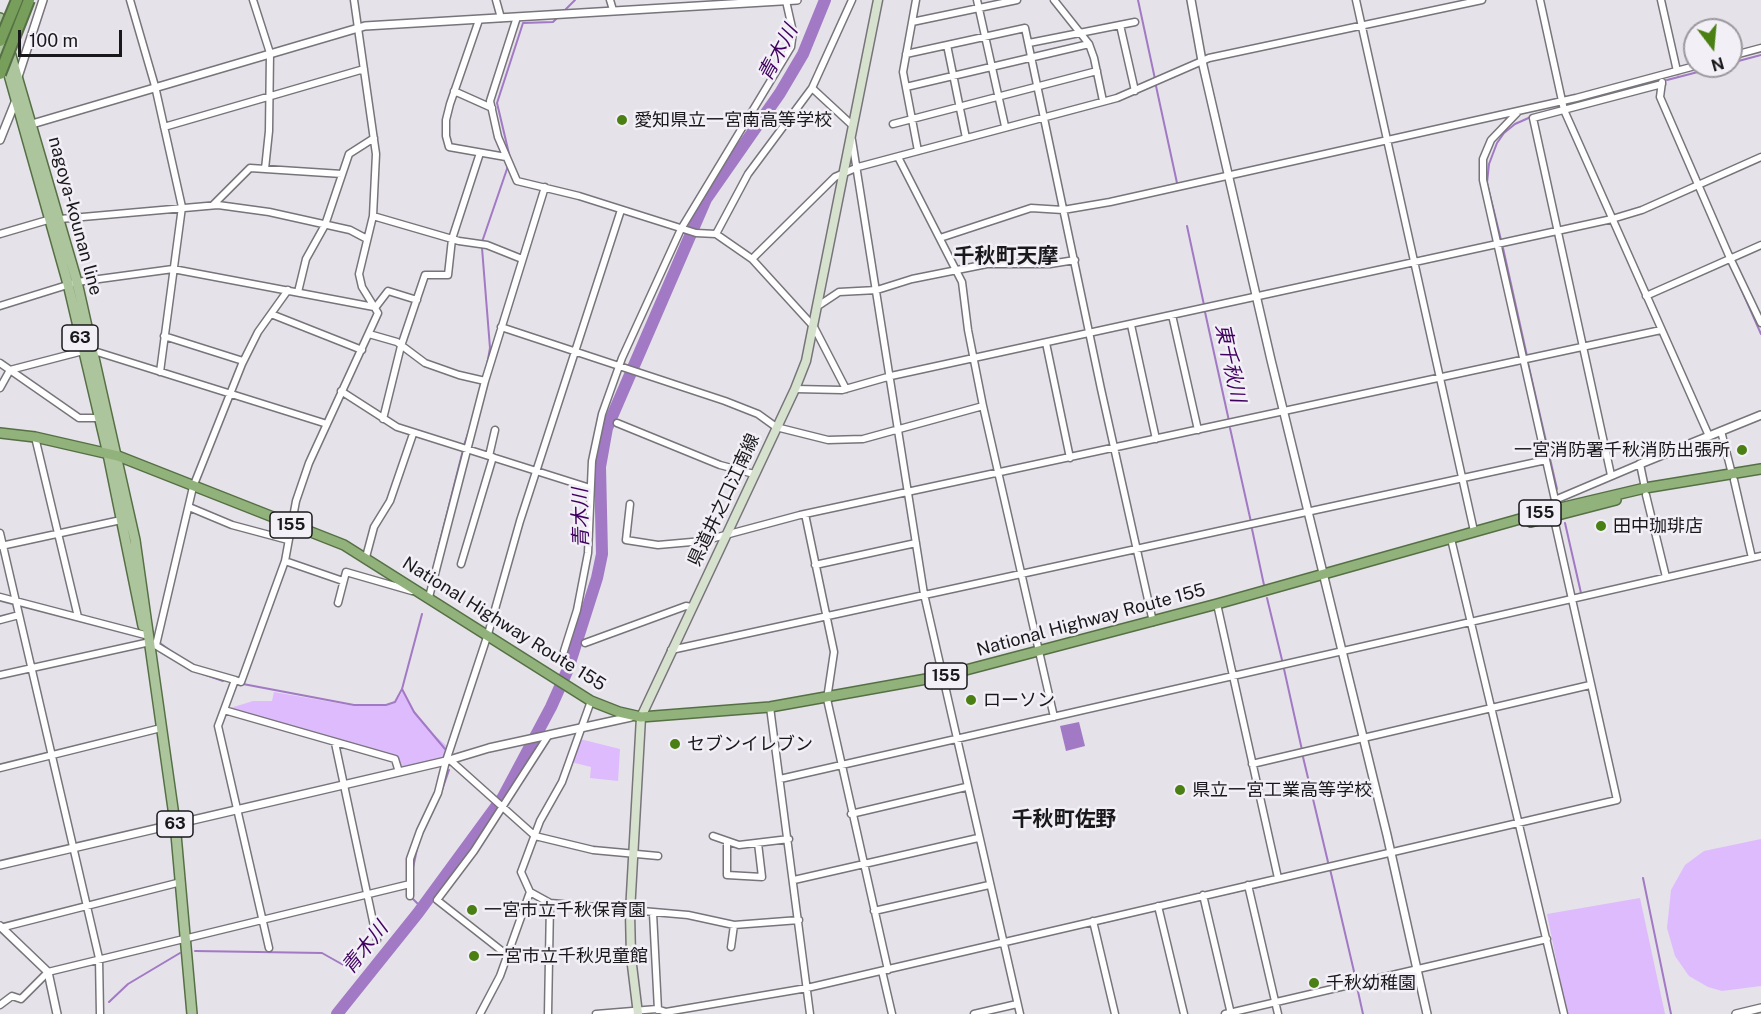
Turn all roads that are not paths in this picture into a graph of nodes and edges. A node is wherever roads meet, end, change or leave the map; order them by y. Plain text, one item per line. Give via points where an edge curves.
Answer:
1 (17, 0) edge
2 (29, 0) edge
3 (44, 0) edge
4 (130, 0) edge
5 (254, 0) edge
6 (354, 0) edge
7 (496, 0) edge
8 (611, 0) edge
9 (796, 0) edge
10 (852, 0) edge
11 (878, 0) edge
12 (915, 0) edge
13 (978, 0) edge
14 (1017, 0) edge
15 (1054, 0) edge
16 (1191, 0) edge
17 (1356, 0) edge
18 (1482, 0) edge
19 (1539, 0) edge
20 (1661, 0) edge
21 (761, 1) edge
22 (786, 1) edge
23 (715, 2) edge
24 (979, 8) junction
25 (613, 9) junction
26 (517, 17) junction
27 (0, 18) edge
28 (501, 18) junction
29 (479, 20) junction
30 (912, 22) junction
31 (1135, 22) dead end
32 (1120, 25) junction
33 (1362, 27) junction
34 (357, 28) junction
35 (1079, 33) junction
36 (985, 37) junction
37 (0, 42) edge
38 (1029, 43) junction
39 (1089, 44) junction
40 (947, 45) junction
41 (1761, 48) edge
42 (270, 53) junction
43 (1743, 53) edge
44 (906, 54) junction
45 (1032, 57) junction
46 (1202, 61) junction
47 (992, 68) junction
48 (364, 69) junction
49 (1683, 69) edge
50 (1097, 71) junction
51 (1677, 71) junction
52 (0, 74) edge
53 (1661, 76) junction
54 (954, 77) junction
55 (18, 78) junction
56 (1662, 84) junction
57 (1037, 85) junction
58 (155, 86) junction
59 (906, 87) junction
60 (812, 88) junction
61 (454, 91) junction
62 (1135, 91) junction
63 (270, 95) junction
64 (998, 95) junction
65 (16, 100) junction
66 (1102, 101) junction
67 (1561, 102) junction
68 (959, 105) junction
69 (492, 108) junction
70 (1564, 110) junction
71 (1520, 111) junction
72 (1042, 118) junction
73 (912, 119) junction
74 (32, 124) junction
75 (893, 124) dead end
76 (852, 126) junction
77 (1005, 126) junction
78 (164, 127) junction
79 (851, 135) junction
80 (374, 138) junction
81 (966, 138) junction
82 (0, 140) edge
83 (1387, 141) junction
84 (918, 151) junction
85 (480, 153) junction
86 (506, 157) junction
87 (898, 157) junction
88 (1761, 157) edge
89 (858, 166) junction
90 (265, 169) junction
91 (843, 173) junction
92 (342, 174) junction
93 (1229, 175) junction
94 (1698, 185) junction
95 (545, 187) junction
96 (213, 205) junction
97 (182, 207) junction
98 (621, 210) junction
99 (1063, 210) junction
100 (373, 216) junction
101 (56, 219) junction
102 (1612, 219) junction
103 (325, 225) junction
104 (681, 229) junction
105 (1558, 231) junction
106 (0, 234) edge
107 (717, 234) junction
108 (940, 238) junction
109 (368, 239) junction
110 (452, 239) junction
111 (1497, 244) junction
112 (1761, 244) edge
113 (1730, 258) junction
114 (522, 259) junction
115 (752, 260) junction
116 (1075, 260) junction
117 (1414, 263) junction
118 (173, 269) junction
119 (957, 269) junction
120 (72, 283) junction
121 (288, 290) junction
122 (877, 290) junction
123 (298, 292) junction
124 (1646, 296) junction
125 (1257, 297) junction
126 (417, 300) junction
127 (0, 306) edge
128 (818, 306) junction
129 (374, 307) junction
130 (271, 314) junction
131 (1172, 315) junction
132 (1761, 323) edge
133 (1131, 325) junction
134 (501, 327) junction
135 (814, 327) junction
136 (1661, 330) junction
137 (1090, 333) junction
138 (369, 334) junction
139 (164, 336) junction
140 (1046, 343) junction
141 (401, 346) junction
142 (1584, 346) junction
143 (362, 350) junction
144 (83, 351) junction
145 (94, 351) junction
146 (574, 351) junction
147 (974, 358) junction
148 (1524, 360) junction
149 (243, 362) junction
150 (0, 363) edge
151 (619, 366) junction
152 (10, 370) junction
153 (160, 372) junction
154 (891, 376) junction
155 (1439, 377) junction
156 (485, 381) junction
157 (0, 388) edge
158 (795, 389) junction
159 (846, 389) junction
160 (340, 391) junction
161 (231, 393) junction
162 (983, 406) junction
163 (1284, 411) junction
164 (1761, 415) edge
165 (98, 418) junction
166 (383, 419) junction
167 (327, 423) junction
168 (618, 423) dead end
169 (776, 428) junction
170 (899, 428) junction
171 (495, 430) dead end
172 (1198, 430) junction
173 (1721, 431) junction
174 (0, 433) edge
175 (413, 434) junction
176 (35, 436) junction
177 (1708, 436) junction
178 (1156, 439) junction
179 (1114, 448) junction
180 (466, 450) junction
181 (113, 455) junction
182 (491, 457) junction
183 (1070, 458) junction
184 (1546, 460) junction
185 (1640, 464) junction
186 (1761, 469) edge
187 (536, 471) junction
188 (998, 473) junction
189 (754, 474) junction
190 (1611, 475) junction
191 (1761, 475) edge
192 (1733, 477) junction
193 (1462, 478) junction
194 (193, 487) junction
195 (590, 488) junction
196 (1646, 491) junction
197 (909, 493) junction
198 (1555, 500) junction
199 (630, 504) dead end
200 (189, 507) junction
201 (1309, 512) junction
202 (1553, 513) junction
203 (805, 514) junction
204 (121, 520) junction
205 (292, 525) junction
206 (1474, 531) junction
207 (0, 533) edge
208 (57, 534) junction
209 (724, 538) junction
210 (288, 540) junction
211 (916, 543) junction
212 (1452, 543) junction
213 (2, 546) edge
214 (1136, 548) junction
215 (1761, 556) edge
216 (366, 557) junction
217 (1752, 558) junction
218 (285, 561) junction
219 (461, 564) dead end
220 (815, 565) junction
221 (1021, 574) junction
222 (1322, 574) junction
223 (1666, 577) junction
224 (343, 581) junction
225 (924, 594) junction
226 (0, 597) edge
227 (429, 597) junction
228 (1571, 598) junction
229 (16, 601) junction
230 (338, 603) dead end
231 (1217, 604) junction
232 (692, 606) junction
233 (19, 615) junction
234 (826, 616) junction
235 (78, 617) junction
236 (0, 620) edge
237 (1154, 622) junction
238 (1471, 622) junction
239 (488, 634) junction
240 (152, 641) junction
241 (585, 643) dead end
242 (671, 650) junction
243 (564, 651) dead end
244 (1039, 652) junction
245 (1343, 652) junction
246 (32, 668) junction
247 (0, 675) edge
248 (943, 676) junction
249 (1233, 677) junction
250 (236, 680) junction
251 (1590, 685) junction
252 (827, 699) junction
253 (591, 700) junction
254 (770, 707) junction
255 (1491, 708) junction
256 (224, 710) junction
257 (641, 717) junction
258 (1054, 717) junction
259 (162, 728) junction
260 (581, 729) junction
261 (546, 736) junction
262 (1364, 738) junction
263 (957, 740) junction
264 (335, 743) junction
265 (52, 755) junction
266 (448, 760) junction
267 (840, 764) junction
268 (1252, 764) junction
269 (0, 768) edge
270 (399, 772) junction
271 (780, 779) junction
272 (343, 784) junction
273 (966, 787) junction
274 (504, 807) junction
275 (238, 808) junction
276 (851, 814) junction
277 (1518, 821) junction
278 (175, 823) junction
279 (535, 836) junction
280 (713, 836) dead end
281 (978, 838) junction
282 (789, 839) junction
283 (728, 841) junction
284 (758, 843) junction
285 (74, 848) junction
286 (1389, 851) junction
287 (634, 855) junction
288 (658, 856) dead end
289 (863, 864) junction
290 (0, 865) edge
291 (1278, 878) junction
292 (794, 880) junction
293 (181, 882) junction
294 (410, 884) junction
295 (989, 885) junction
296 (1248, 885) junction
297 (531, 892) junction
298 (1203, 895) junction
299 (366, 896) junction
300 (410, 896) dead end
301 (550, 903) junction
302 (87, 905) junction
303 (1158, 906) junction
304 (874, 911) junction
305 (630, 912) junction
306 (653, 913) junction
307 (262, 920) junction
308 (799, 920) junction
309 (1093, 921) junction
310 (734, 925) junction
311 (0, 927) edge
312 (186, 937) junction
313 (1547, 939) junction
314 (376, 940) dead end
315 (1004, 942) junction
316 (731, 946) dead end
317 (269, 948) dead end
318 (507, 955) junction
319 (99, 958) junction
320 (1415, 969) junction
321 (885, 971) junction
322 (48, 972) junction
323 (807, 988) junction
324 (1275, 1001) junction
325 (1017, 1004) junction
326 (0, 1005) edge
327 (1761, 1008) edge
328 (658, 1010) junction
329 (637, 1012) edge
330 (666, 1013) edge
331 (57, 1014) edge
332 (100, 1014) edge
333 (192, 1014) edge
334 (480, 1014) edge
335 (548, 1014) edge
336 (596, 1014) edge
337 (810, 1014) edge
338 (892, 1014) edge
339 (974, 1014) edge
340 (1020, 1014) edge
341 (1115, 1014) edge
342 (1184, 1014) edge
343 (1229, 1014) edge
344 (1278, 1014) edge
345 (1427, 1014) edge
346 (1564, 1014) edge
347 (1736, 1014) edge

1 - 37 highway, bridge
2 - 52 highway, bridge
3 - 55 street
4 - 58 street
5 - 42 street
6 - 34 street
7 - 28 street
8 - 25 street
9 - 22 street
10 - 60 street
11 - 76 main road, 県道井之口江南線
12 - 30 street
13 - 24 street
14 - 24 street
15 - 35 street
16 - 46 street
17 - 33 street
18 - 33 street
19 - 67 street
20 - 51 street
21 - 22 street
21 - 23 street
22 - 104 street via 794,32 791,47
23 - 25 street
24 - 30 street
24 - 36 street
25 - 26 street
26 - 28 street
26 - 69 street via 490,101
27 - 55 main road, nagoya-kounan line / 63
28 - 29 street
29 - 34 street
29 - 61 street
30 - 44 street
31 - 32 street
32 - 35 street
32 - 62 street
33 - 46 street
33 - 83 street
34 - 42 street
34 - 48 street
35 - 38 street
35 - 39 street
36 - 38 street via 1025,28
36 - 40 street
36 - 47 street
37 - 65 main road, nagoya-kounan line / 63
38 - 45 street
39 - 45 street
39 - 50 street
40 - 44 street
40 - 54 street
41 - 43 street
42 - 58 street
42 - 63 street
44 - 59 street
45 - 47 street
45 - 57 street
46 - 62 street
46 - 93 street
47 - 54 street
47 - 64 street
48 - 63 street
48 - 80 street
49 - 51 street
50 - 57 street
50 - 66 street
51 - 53 street
53 - 56 street
53 - 67 street
54 - 59 street
54 - 68 street
55 - 65 street
55 - 74 main road, nagoya-kounan line / 63
56 - 70 street
56 - 94 street via 1659,97
57 - 64 street
57 - 72 street
58 - 74 street
58 - 78 street
59 - 73 street
60 - 76 street
60 - 107 street via 748,174
61 - 69 street
61 - 85 street via 446,120 449,147
62 - 66 street
63 - 78 street
63 - 90 street
64 - 68 street
64 - 77 street
65 - 82 street
65 - 101 main road, nagoya-kounan line / 63
66 - 72 street
67 - 70 street
67 - 71 street
68 - 73 street
68 - 81 street
69 - 86 street
70 - 102 street
70 - 105 street via 1533,118
71 - 83 street
71 - 111 street via 1499,129 1484,159 1483,180
72 - 77 street
72 - 99 street
73 - 75 street
73 - 84 street
74 - 101 main road, nagoya-kounan line / 63
76 - 79 main road, 県道井之口江南線
77 - 81 street
78 - 97 street
79 - 89 street
79 - 91 main road, 県道井之口江南線
80 - 92 street via 349,154
80 - 100 street
81 - 84 street
83 - 93 street
83 - 117 street
84 - 87 street
85 - 86 street
85 - 110 street
86 - 95 street via 517,181
87 - 89 street
87 - 108 street
88 - 94 street
89 - 91 street
89 - 122 street
90 - 92 street
90 - 96 street via 250,168
91 - 115 street
91 - 128 main road, 県道井之口江南線
92 - 103 street
93 - 99 street
93 - 125 street
94 - 102 street
94 - 113 street
95 - 98 street
95 - 114 street
96 - 97 street
96 - 103 street
97 - 101 street
97 - 118 street
98 - 104 street
98 - 146 street
99 - 108 street via 1030,208
99 - 116 street
100 - 109 street
100 - 110 street
101 - 106 street
101 - 120 main road, nagoya-kounan line / 63
102 - 105 street
102 - 124 street
103 - 109 street
103 - 123 street via 306,259
104 - 107 street
104 - 151 street
105 - 111 street
105 - 142 street
107 - 115 street
108 - 119 street
109 - 129 street via 359,274
110 - 114 street via 487,245
110 - 126 street via 448,275 425,275
111 - 117 street
111 - 148 street
112 - 113 street
113 - 124 street
113 - 132 street
114 - 134 street
115 - 135 street
116 - 119 street
116 - 137 street
117 - 125 street
117 - 155 street
118 - 120 street
118 - 121 street
118 - 139 street
119 - 122 street
119 - 147 street
120 - 127 street
120 - 144 main road, nagoya-kounan line / 63
120 - 145 main road, nagoya-kounan line / 63
121 - 123 street
121 - 130 street
122 - 128 street via 839,292
122 - 154 street
123 - 129 street
124 - 136 street
125 - 131 street
125 - 163 street
126 - 129 street via 388,291
126 - 141 street
128 - 135 main road, 県道井之口江南線
129 - 138 street via 378,313
130 - 143 street
130 - 149 street
131 - 133 street
131 - 172 street
133 - 137 street
133 - 178 street
134 - 146 street
134 - 156 street
135 - 158 main road, 県道井之口江南線
135 - 159 street
136 - 142 street
136 - 177 street
137 - 140 street
137 - 179 street
138 - 141 street
138 - 143 street
139 - 149 street
139 - 153 street
140 - 147 street
140 - 183 street
141 - 156 street via 425,363
141 - 166 street
142 - 148 street
142 - 190 street
143 - 160 street
144 - 152 street
144 - 165 main road, nagoya-kounan line / 63
145 - 153 street
145 - 181 main road, nagoya-kounan line / 63
146 - 151 street
146 - 187 street
147 - 154 street
147 - 162 street
148 - 155 street
148 - 184 street
149 - 161 street
150 - 152 street
151 - 169 street via 758,414
151 - 195 street via 596,437
152 - 157 street
152 - 165 street via 79,418
153 - 161 street
154 - 159 street
154 - 170 street
155 - 163 street
155 - 193 street
156 - 180 street
158 - 159 street
158 - 169 main road, 県道井之口江南線
160 - 166 street
160 - 167 street
161 - 167 street
161 - 194 street
162 - 170 street
162 - 188 street
163 - 172 street
163 - 201 street
164 - 173 street
165 - 181 main road, nagoya-kounan line / 63
166 - 175 street
167 - 205 street via 296,501
168 - 189 street via 720,465
169 - 170 street via 828,440 863,439
169 - 189 main road, 県道井之口江南線
170 - 197 street
171 - 182 street
172 - 178 street
173 - 177 street
173 - 192 street
174 - 176 highway, National Highway Route 155 / 155
175 - 180 street
175 - 216 street via 390,501 374,527
176 - 181 highway, National Highway Route 155 / 155
176 - 208 street
177 - 185 street
178 - 179 street
179 - 183 street
179 - 214 street
180 - 182 street
180 - 227 street
181 - 194 highway, National Highway Route 155 / 155
181 - 204 main road, nagoya-kounan line / 63
181 - 240 main road, nagoya-kounan line / 63 via 135,540
182 - 187 street
182 - 219 street
183 - 188 street
184 - 193 street
184 - 198 street
185 - 190 street
185 - 196 street
186 - 192 highway, National Highway Route 155 / 155
187 - 195 street
187 - 239 street
188 - 197 street
188 - 221 street
189 - 209 main road, 県道井之口江南線
190 - 198 street
191 - 192 highway, National Highway Route 155 / 155
192 - 196 highway, National Highway Route 155 / 155
192 - 217 street
193 - 201 street
193 - 206 street
194 - 200 street
194 - 205 highway, National Highway Route 155 / 155
195 - 243 street via 588,553
196 - 202 highway, National Highway Route 155 / 155
196 - 223 street
197 - 203 street
197 - 211 street
198 - 202 street
199 - 209 street via 626,540 658,545
200 - 210 street via 232,525
200 - 240 street
201 - 214 street
201 - 222 street
202 - 206 highway, National Highway Route 155 / 155
202 - 212 highway, National Highway Route 155 / 155
202 - 228 street
203 - 209 street
203 - 220 street
204 - 208 street
204 - 240 main road, nagoya-kounan line / 63 via 143,625
205 - 210 street
205 - 216 highway, National Highway Route 155 / 155
206 - 222 highway, National Highway Route 155 / 155
207 - 213 street
208 - 213 street
208 - 235 street
209 - 232 main road, 県道井之口江南線
210 - 218 street
211 - 220 street
211 - 225 street
212 - 222 highway, National Highway Route 155 / 155 via 1344,573
212 - 238 street
213 - 229 street
214 - 221 street
214 - 237 street
215 - 217 street
216 - 227 highway, National Highway Route 155 / 155
217 - 223 street
218 - 224 street
218 - 250 street via 241,682
220 - 234 street
221 - 225 street
221 - 244 street
222 - 231 highway, National Highway Route 155 / 155
222 - 245 street
223 - 228 street
224 - 227 street via 346,572
224 - 230 street
225 - 234 street
225 - 248 street
226 - 229 street
227 - 239 highway, National Highway Route 155 / 155
228 - 238 street
228 - 251 street
229 - 233 street
229 - 235 street
231 - 237 highway, National Highway Route 155 / 155
231 - 249 street
232 - 241 street
232 - 242 main road, 県道井之口江南線
233 - 236 street
233 - 246 street
234 - 242 street
234 - 252 street via 834,652
235 - 240 street
237 - 244 highway, National Highway Route 155 / 155
238 - 245 street
238 - 255 street
239 - 253 highway, National Highway Route 155 / 155
239 - 266 street
240 - 246 street
240 - 250 street via 194,668
240 - 259 main road, nagoya-kounan line / 63
242 - 257 main road, 県道井之口江南線
244 - 248 highway, National Highway Route 155 / 155
244 - 258 street
245 - 249 street
245 - 262 street
246 - 247 street
246 - 265 street
248 - 252 highway, National Highway Route 155 / 155
248 - 263 street
249 - 258 street
249 - 268 street
250 - 256 street
251 - 255 street
251 - 277 street via 1617,800
252 - 254 highway, National Highway Route 155 / 155
252 - 267 street
253 - 257 highway, National Highway Route 155 / 155
253 - 260 street
254 - 257 highway, National Highway Route 155 / 155
254 - 271 street
255 - 262 street
255 - 277 street
256 - 264 street
256 - 275 street via 218,726
257 - 260 street via 619,718
257 - 287 main road, 県道井之口江南線
258 - 263 street
259 - 265 street
259 - 278 main road, nagoya-kounan line / 63
260 - 261 street
260 - 279 street via 562,782
261 - 266 street
261 - 274 street
262 - 268 street
262 - 286 street
263 - 267 street
263 - 273 street
264 - 270 street via 395,759
264 - 272 street
265 - 269 street
265 - 285 street
266 - 270 street
266 - 274 street
266 - 294 street via 410,859
267 - 271 street
267 - 276 street
268 - 291 street
270 - 272 street
271 - 282 street
272 - 275 street
272 - 299 street
273 - 276 street
273 - 281 street
274 - 279 street
274 - 318 street via 437,900
275 - 278 street
275 - 307 street
276 - 289 street
277 - 286 street
277 - 313 street
278 - 285 street
278 - 293 main road, nagoya-kounan line / 63
279 - 287 street via 592,850
279 - 297 street via 521,872
280 - 283 street
281 - 289 street
281 - 295 street
282 - 284 street
282 - 292 street
283 - 284 street via 739,845
283 - 284 street via 727,874 762,877
285 - 290 street
285 - 302 street
286 - 291 street
286 - 320 street
287 - 288 street
287 - 305 main road, 県道井之口江南線
289 - 292 street
289 - 304 street
291 - 296 street
292 - 308 street
293 - 302 street
293 - 312 main road, nagoya-kounan line / 63
294 - 299 street
294 - 300 street
295 - 304 street
295 - 315 street
296 - 298 street
296 - 324 street
297 - 301 street
297 - 318 street
298 - 303 street
298 - 343 street
299 - 307 street
299 - 314 street
301 - 305 street
301 - 335 street
302 - 311 street
302 - 319 street
303 - 309 street
303 - 342 street
304 - 321 street
305 - 306 street
305 - 329 main road, 県道井之口江南線
306 - 310 street via 688,915
306 - 328 street
307 - 312 street
307 - 317 street
308 - 310 street
308 - 323 street
309 - 315 street
309 - 341 street
310 - 316 street
311 - 322 street
312 - 319 street
312 - 333 main road, nagoya-kounan line / 63
313 - 320 street
313 - 346 street
315 - 321 street
315 - 325 street
318 - 334 street
319 - 322 street
319 - 332 street
320 - 324 street
320 - 345 street
321 - 323 street
321 - 338 street
322 - 326 street via 21,999 12,996
322 - 331 street
323 - 330 street
323 - 337 street
324 - 343 street
324 - 344 street
325 - 339 street
325 - 340 street
327 - 347 street
328 - 329 street
328 - 330 street
329 - 336 street

